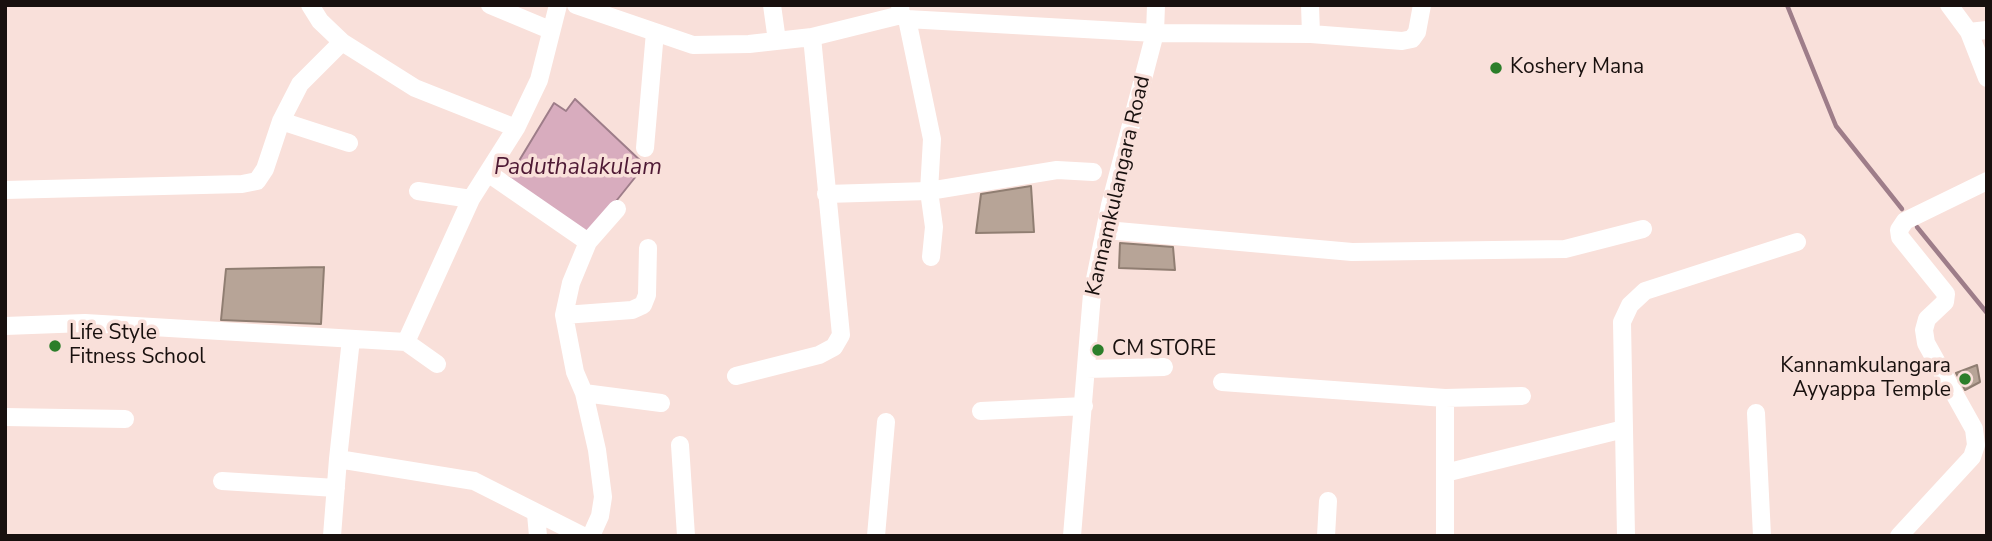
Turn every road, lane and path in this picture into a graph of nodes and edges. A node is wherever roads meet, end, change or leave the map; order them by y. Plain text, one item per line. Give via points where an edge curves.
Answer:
1 (310, 5) edge
2 (490, 5) edge
3 (558, 5) edge
4 (576, 5) edge
5 (772, 5) edge
6 (1156, 5) edge
7 (1310, 5) edge
8 (1422, 5) edge
9 (1949, 5) edge
10 (903, 13) edge
11 (550, 30) junction
12 (1978, 31) edge
13 (655, 32) junction
14 (1155, 33) junction
15 (1311, 34) junction
16 (812, 37) junction
17 (777, 41) junction
18 (342, 42) junction
19 (1987, 78) edge
20 (281, 121) junction
21 (516, 128) junction
22 (349, 143) dead end
23 (645, 148) dead end
24 (1093, 172) dead end
25 (488, 173) junction
26 (1987, 181) edge
27 (5, 190) edge
28 (418, 191) dead end
29 (929, 191) junction
30 (826, 194) junction
31 (471, 199) junction
32 (617, 209) dead end
33 (1643, 229) dead end
34 (1106, 230) junction
35 (588, 242) junction
36 (1797, 242) dead end
37 (648, 248) dead end
38 (931, 257) dead end
39 (564, 315) junction
40 (5, 326) edge
41 (351, 339) junction
42 (406, 342) junction
43 (438, 363) dead end
44 (1164, 366) dead end
45 (1086, 369) junction
46 (736, 376) dead end
47 (1222, 382) dead end
48 (584, 393) junction
49 (1522, 396) dead end
50 (1445, 398) junction
51 (661, 403) dead end
52 (1084, 406) junction
53 (981, 411) dead end
54 (1756, 413) dead end
55 (5, 417) edge
56 (125, 419) dead end
57 (886, 422) dead end
58 (1624, 429) junction
59 (680, 445) dead end
60 (338, 459) junction
61 (1445, 474) junction
62 (222, 481) dead end
63 (335, 488) junction
64 (1328, 501) dead end
65 (536, 514) junction
66 (332, 536) edge
67 (538, 536) edge
68 (583, 536) edge
69 (591, 536) edge
70 (686, 536) edge
71 (876, 536) edge
72 (1072, 536) edge
73 (1326, 536) edge
74 (1445, 536) edge
75 (1626, 536) edge
76 (1762, 536) edge
77 (1899, 536) edge

1 - 18 street
2 - 11 street
3 - 11 street
4 - 13 street
5 - 17 street
6 - 14 street, Kannamkulangara Road
7 - 15 street
8 - 15 street via 1412,39
9 - 12 street
10 - 14 street
10 - 16 street
10 - 29 street via 932,139
11 - 21 street via 539,80
12 - 19 street
13 - 17 street via 693,46
13 - 23 street
14 - 15 street
14 - 34 street, Kannamkulangara Road
16 - 17 street
16 - 30 street
18 - 20 street via 300,84
18 - 21 street via 415,88
20 - 22 street
20 - 27 street via 257,181
21 - 25 street
24 - 29 street via 1057,170
25 - 31 street
25 - 35 street
26 - 77 street via 1905,221 1899,230 1945,294 1945,302 1927,320 1926,343 1974,429 1976,444 1972,457
28 - 31 street
29 - 30 street
29 - 38 street via 934,228
30 - 46 street via 841,335 834,347 819,355
31 - 42 street
32 - 35 street
33 - 34 street via 1565,249 1374,252
34 - 45 street, Kannamkulangara Road via 1092,294
35 - 39 street
36 - 58 street via 1645,291 1630,305 1622,322
37 - 39 street via 643,304 632,310
39 - 48 street via 575,372
40 - 41 street via 85,323
41 - 42 street
41 - 60 street
42 - 43 street
44 - 45 street
45 - 52 street, Kannamkulangara Road
47 - 50 street
48 - 51 street
48 - 69 street via 603,497
49 - 50 street
50 - 61 street
52 - 53 street
52 - 72 street, Kannamkulangara Road
54 - 76 street
55 - 56 street
57 - 71 street
58 - 61 street
58 - 75 street
59 - 70 street
60 - 63 street
60 - 65 street via 474,481
61 - 74 street
62 - 63 street
63 - 66 street
64 - 73 street
65 - 67 street
65 - 68 street

